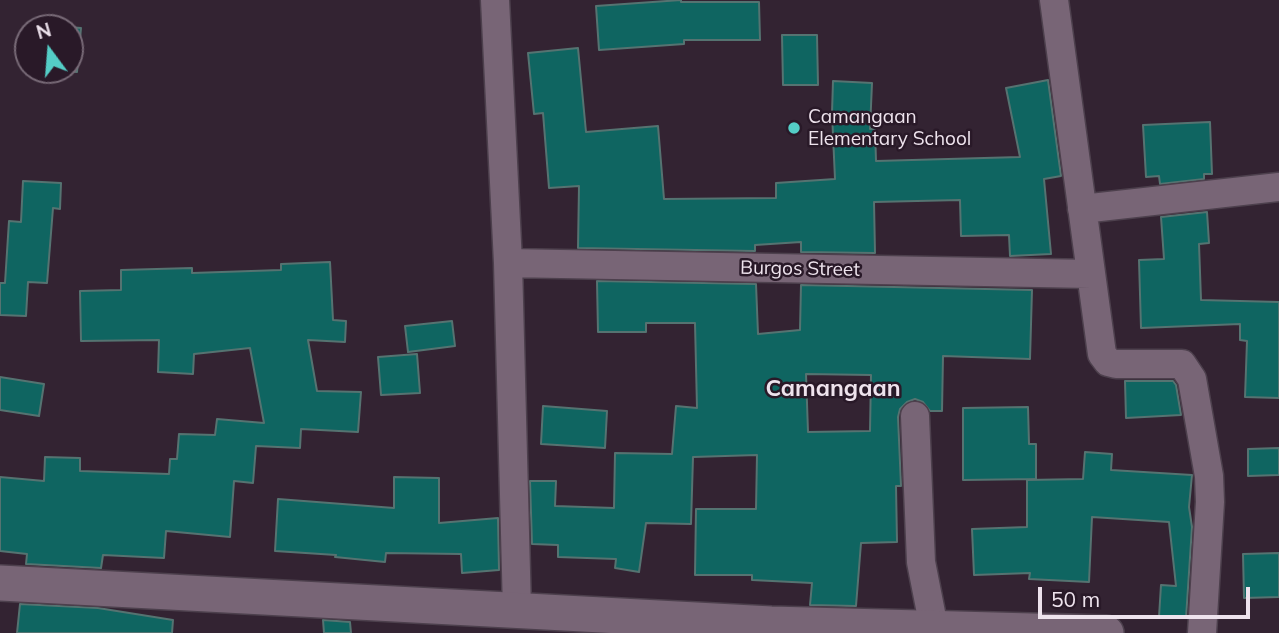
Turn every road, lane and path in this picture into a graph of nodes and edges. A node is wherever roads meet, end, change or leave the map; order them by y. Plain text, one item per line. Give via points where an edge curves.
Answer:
1 (495, 0) edge
2 (1054, 0) edge
3 (1279, 187) edge
4 (1082, 209) junction
5 (508, 263) junction
6 (1091, 274) junction
7 (915, 416) dead end
8 (0, 583) edge
9 (532, 618) edge
10 (935, 631) edge
11 (1106, 633) edge
12 (1202, 633) edge

1 - 5 street
2 - 4 street
3 - 4 street
4 - 6 street
5 - 6 street, Burgos Street
5 - 9 street
6 - 12 street via 1105,359 1116,364 1174,363 1186,367 1192,379 1209,476
7 - 10 street via 921,562
8 - 9 street
9 - 10 street
10 - 11 street

